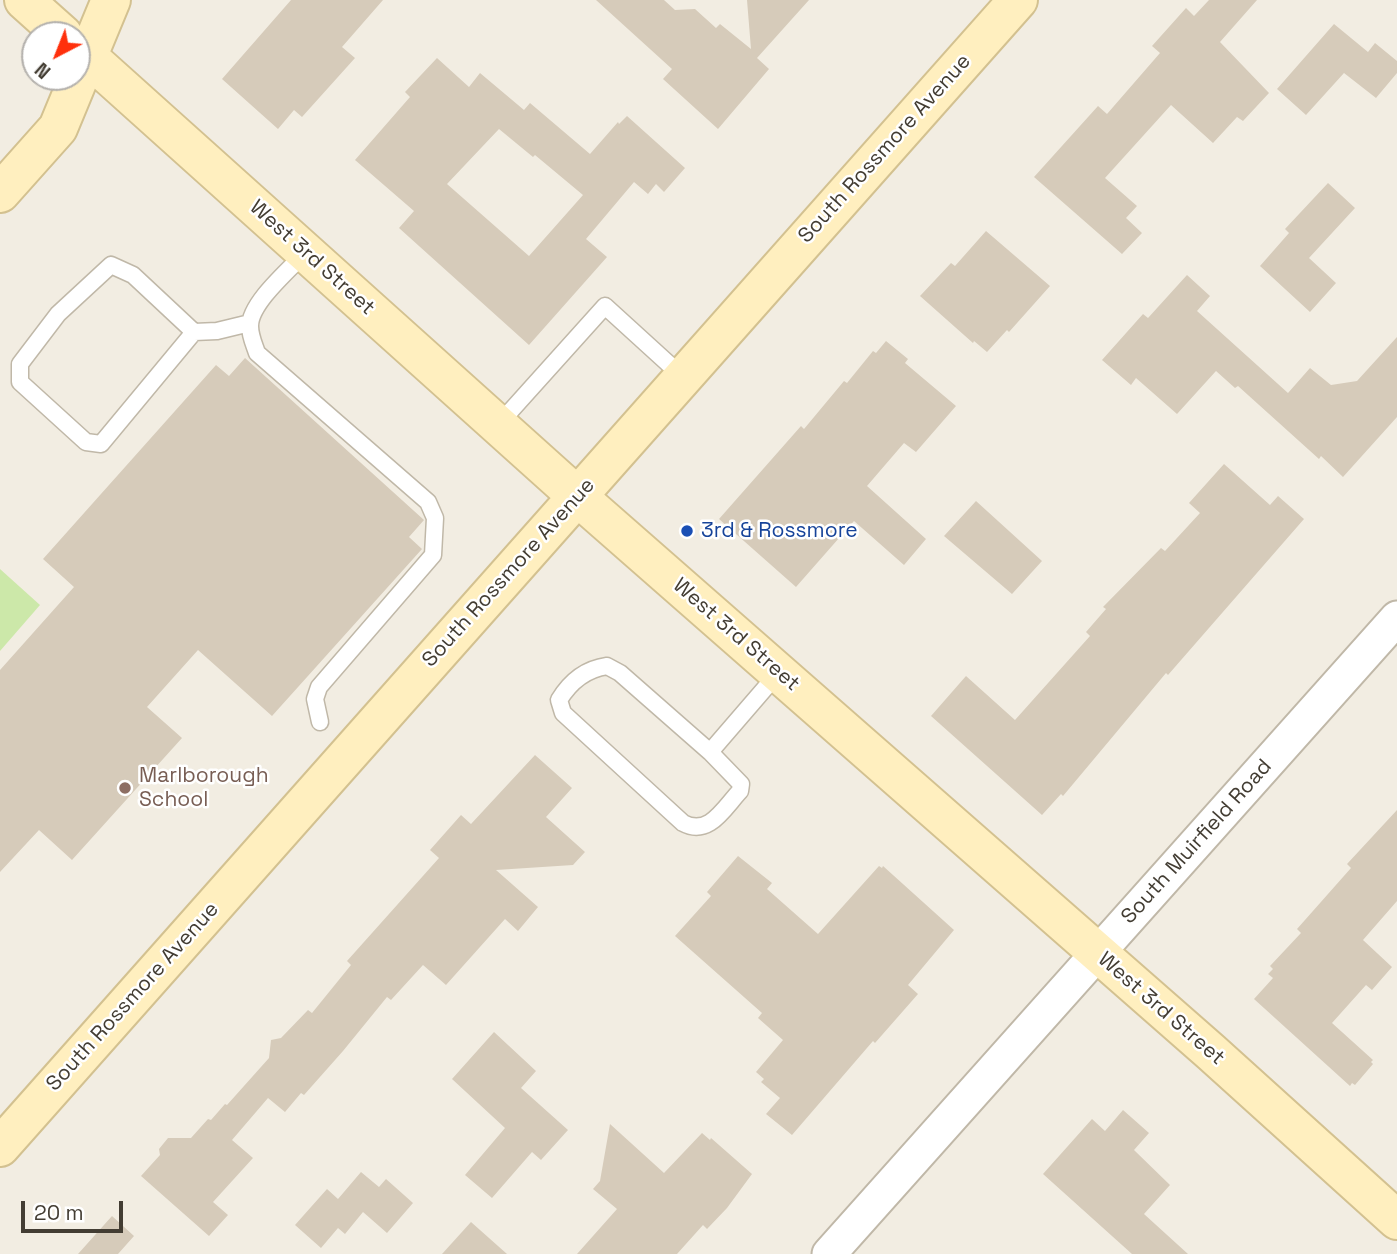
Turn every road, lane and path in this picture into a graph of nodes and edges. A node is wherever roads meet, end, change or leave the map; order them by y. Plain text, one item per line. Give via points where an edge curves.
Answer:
1 (24, 0) edge
2 (111, 0) edge
3 (1018, 0) edge
4 (48, 21) edge
5 (91, 26) edge
6 (91, 60) edge
7 (66, 91) edge
8 (0, 193) edge
9 (305, 253) junction
10 (250, 323) junction
11 (194, 332) junction
12 (683, 377) junction
13 (498, 425) junction
14 (578, 497) junction
15 (1397, 618) edge
16 (779, 673) junction
17 (320, 722) dead end
18 (710, 752) junction
19 (1098, 953) junction
20 (0, 1147) edge
21 (1397, 1220) edge
22 (829, 1254) edge

1 - 4 main road, West 3rd Street
2 - 5 main road
3 - 12 main road, South Rossmore Avenue
6 - 9 main road, West 3rd Street
7 - 8 main road via 58,128
9 - 10 lane via 258,303
9 - 13 main road, West 3rd Street
10 - 11 lane
10 - 17 lane via 257,353 428,502 435,518 433,555 319,687
11 - 11 lane via 133,275 111,265 58,314 20,364 20,382 86,442 101,444
12 - 13 lane via 605,306
12 - 14 main road, South Rossmore Avenue
13 - 14 main road, West 3rd Street
14 - 16 main road, West 3rd Street
14 - 20 main road, South Rossmore Avenue
15 - 19 street, South Muirfield Road
16 - 18 lane
16 - 19 main road, West 3rd Street
18 - 18 lane via 607,666 587,672 559,700 573,724 692,828 712,823 740,791 741,784
19 - 21 main road, West 3rd Street
19 - 22 street, South Muirfield Road

